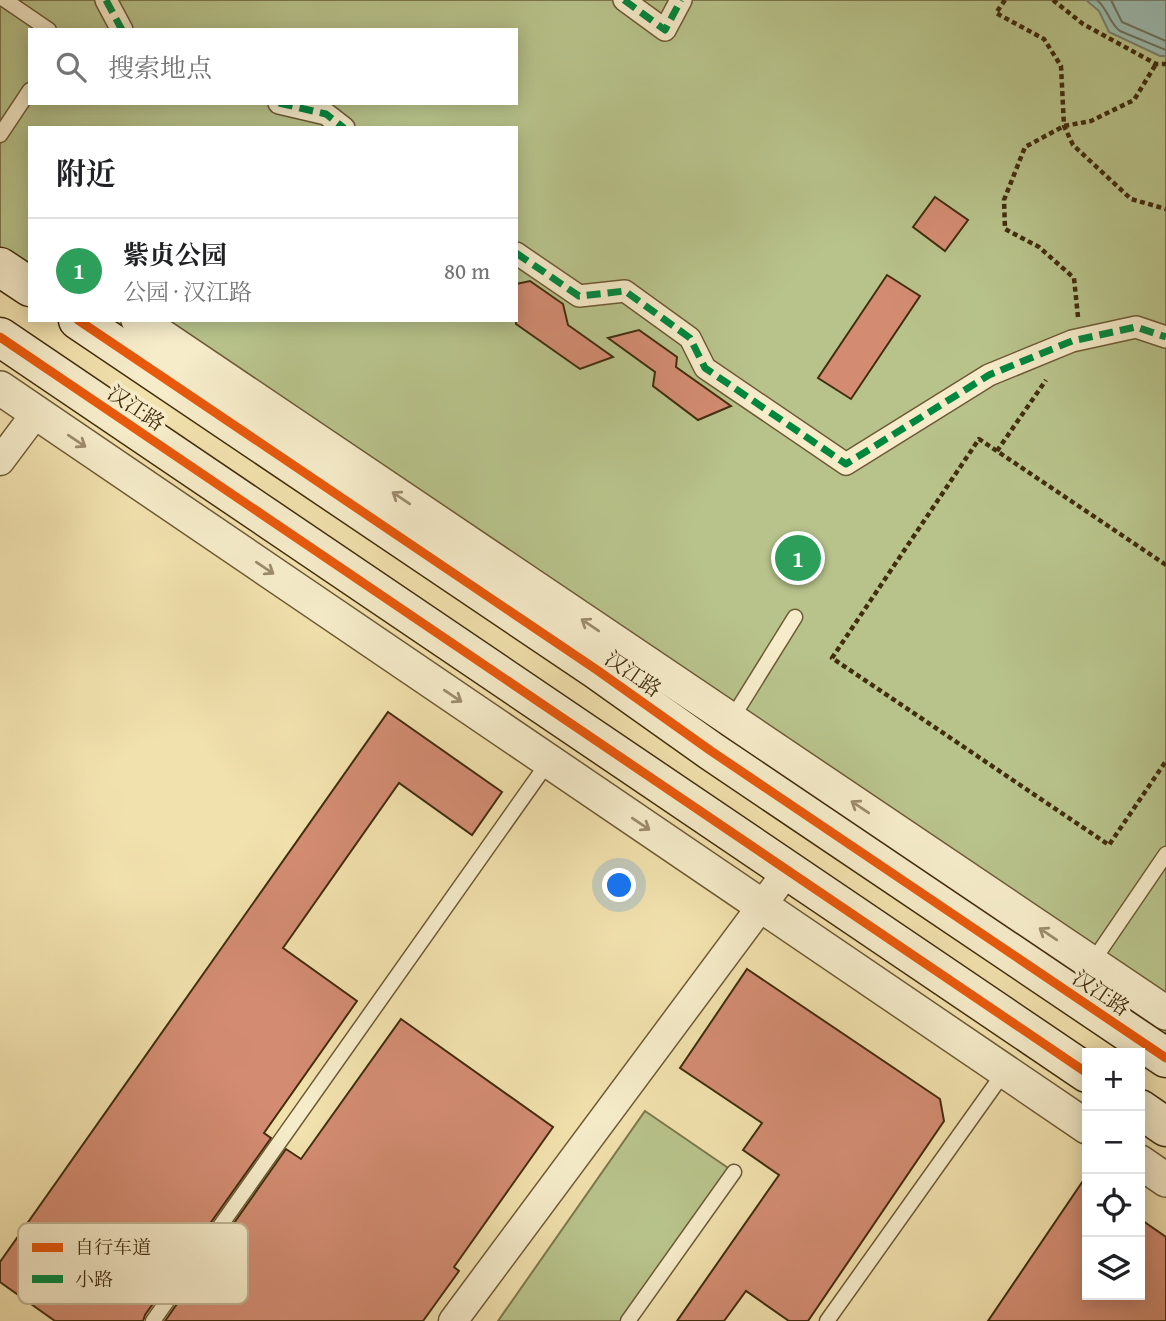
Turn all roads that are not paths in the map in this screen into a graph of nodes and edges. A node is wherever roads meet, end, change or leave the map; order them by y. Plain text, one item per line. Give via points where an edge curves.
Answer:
1 (5, 0) edge
2 (106, 0) edge
3 (624, 0) edge
4 (681, 0) edge
5 (46, 28) edge
6 (121, 28) edge
7 (28, 92) edge
8 (288, 105) edge
9 (5, 116) edge
10 (341, 126) edge
11 (0, 135) edge
12 (518, 254) edge
13 (0, 267) edge
14 (28, 286) edge
15 (81, 322) edge
16 (141, 322) edge
17 (0, 337) edge
18 (1166, 337) edge
19 (0, 388) edge
20 (36, 413) junction
21 (0, 461) edge
22 (796, 618) dead end
23 (721, 735) junction
24 (549, 761) junction
25 (1166, 854) edge
26 (789, 869) junction
27 (762, 905) junction
28 (1082, 979) junction
29 (1166, 1013) edge
30 (1166, 1058) edge
31 (1082, 1070) edge
32 (1005, 1071) junction
33 (1143, 1111) edge
34 (1082, 1124) edge
35 (1166, 1127) edge
36 (1145, 1165) edge
37 (734, 1172) dead end
38 (1166, 1180) edge
39 (222, 1223) edge
40 (165, 1304) edge
41 (153, 1321) edge
42 (453, 1321) edge
43 (628, 1321) edge
44 (827, 1321) edge

1 - 5 lane
2 - 6 street
3 - 4 street via 665,30
7 - 9 lane
8 - 10 street via 326,114
9 - 11 lane
12 - 18 street via 579,296 625,291 690,338 705,368 846,464 989,375 1072,341 1136,327
13 - 14 main road
15 - 23 main road, 汉江路 via 586,662
23 -> 16 street
17 - 26 main road, 汉江路
19 - 20 street
20 - 21 street
20 -> 24 street
22 - 23 lane
28 -> 23 main road, 汉江路
24 -> 27 street
24 - 39 lane
25 - 28 lane
26 - 27 street
26 - 31 main road, 汉江路
27 - 32 street
27 - 42 street
28 - 29 street
28 - 30 main road, 汉江路
32 - 34 street
32 - 44 lane
33 - 35 main road
36 - 38 street
37 - 43 lane
40 - 41 lane

